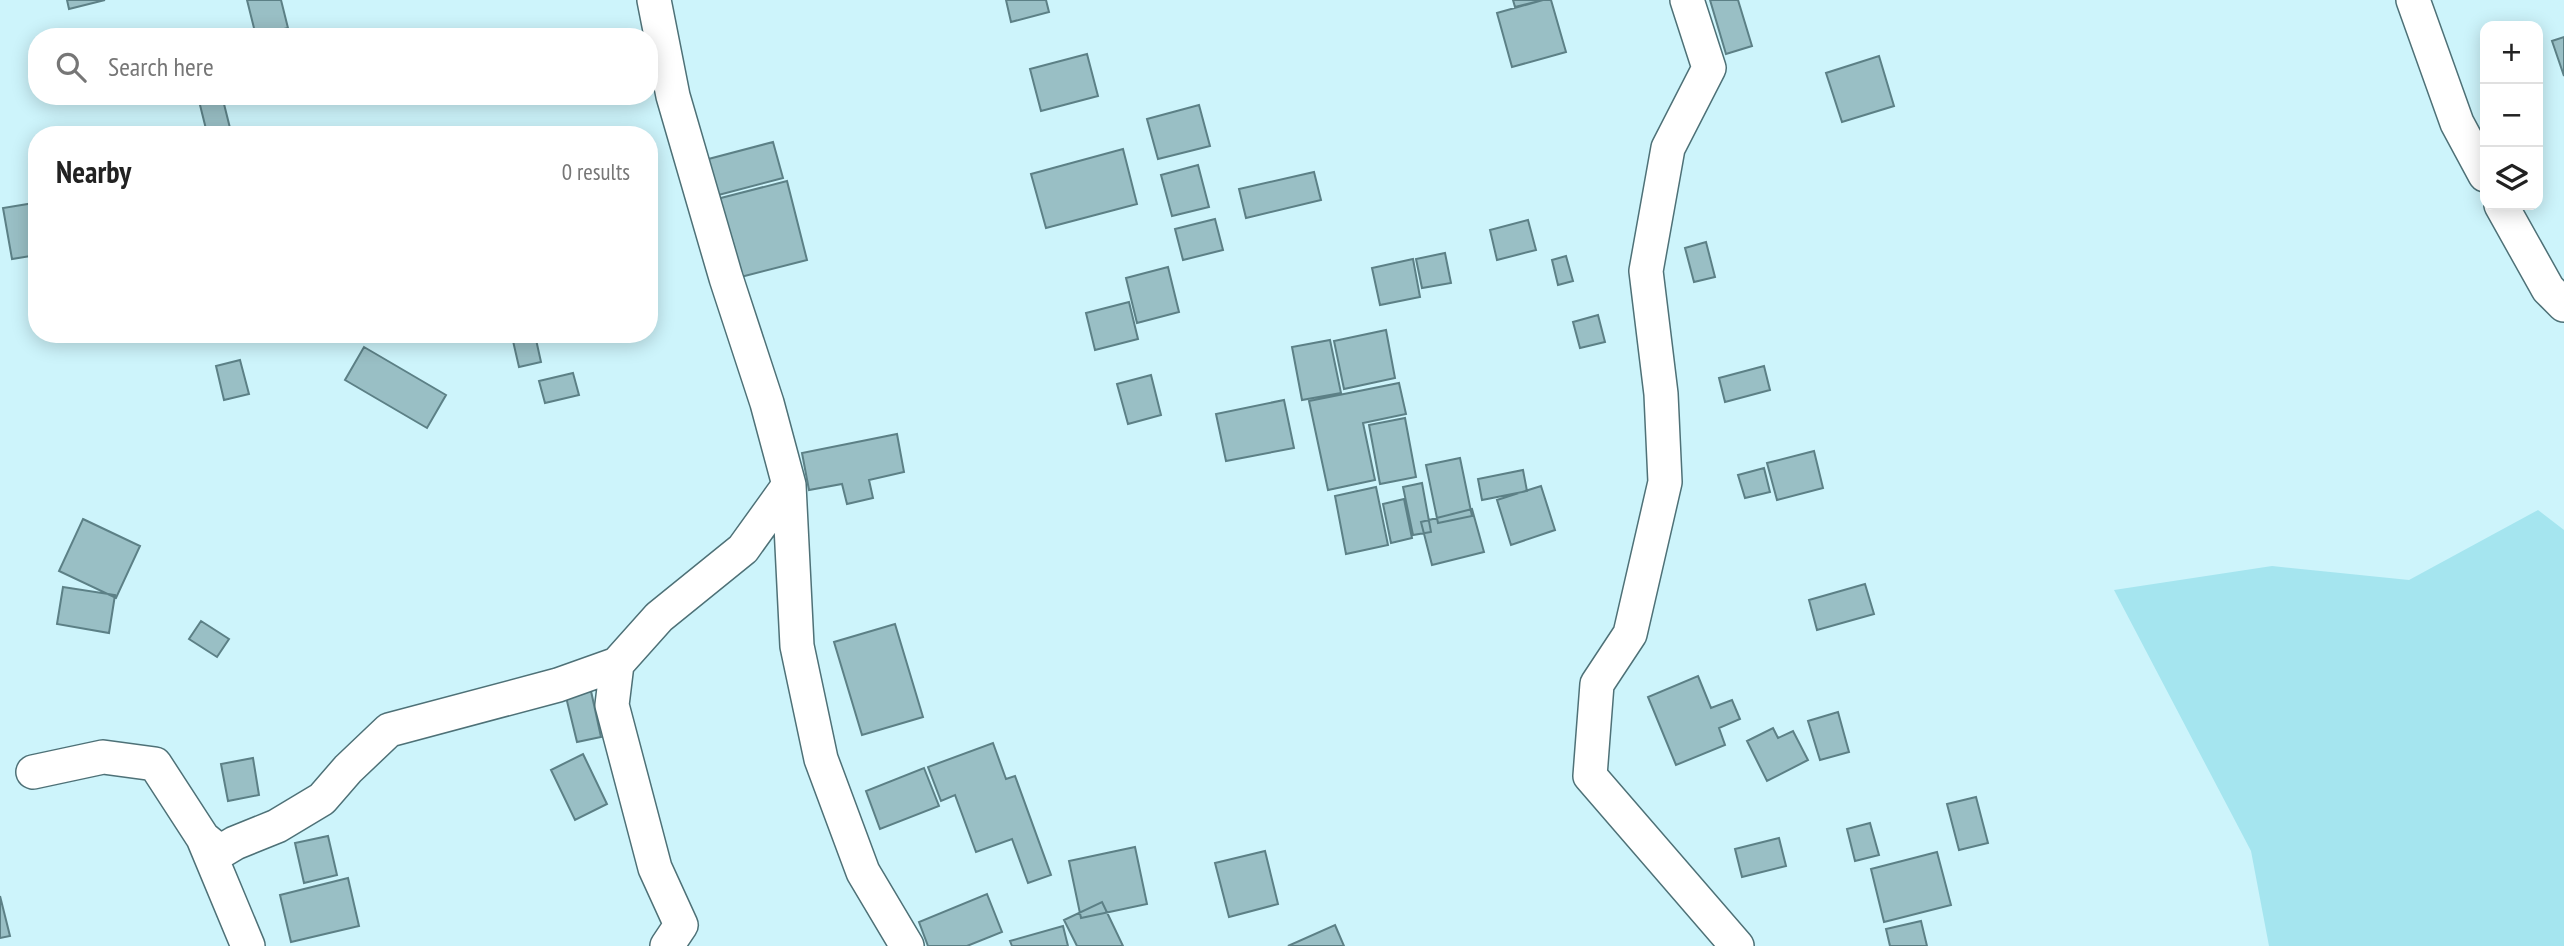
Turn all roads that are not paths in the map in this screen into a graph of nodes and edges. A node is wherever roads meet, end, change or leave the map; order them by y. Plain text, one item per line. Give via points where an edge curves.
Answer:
1 (654, 0) edge
2 (1687, 0) edge
3 (2413, 0) edge
4 (2480, 167) edge
5 (2504, 210) edge
6 (2564, 304) edge
7 (789, 485) junction
8 (617, 664) junction
9 (33, 772) dead end
10 (203, 838) junction
11 (248, 946) edge
12 (667, 946) edge
13 (907, 946) edge
14 (1737, 946) edge

1 - 7 street via 673,96
2 - 14 street via 1709,68 1668,148 1646,271 1661,394 1665,482 1630,634 1597,684 1590,776
3 - 4 street via 2457,123
5 - 6 street via 2548,289
7 - 8 street via 743,549 659,617
7 - 13 street via 797,646 821,759 863,872
8 - 10 street via 558,685 389,730 311,806 220,852
8 - 12 street via 612,705 655,868 681,925
9 - 10 street via 103,757 155,764
10 - 11 street

